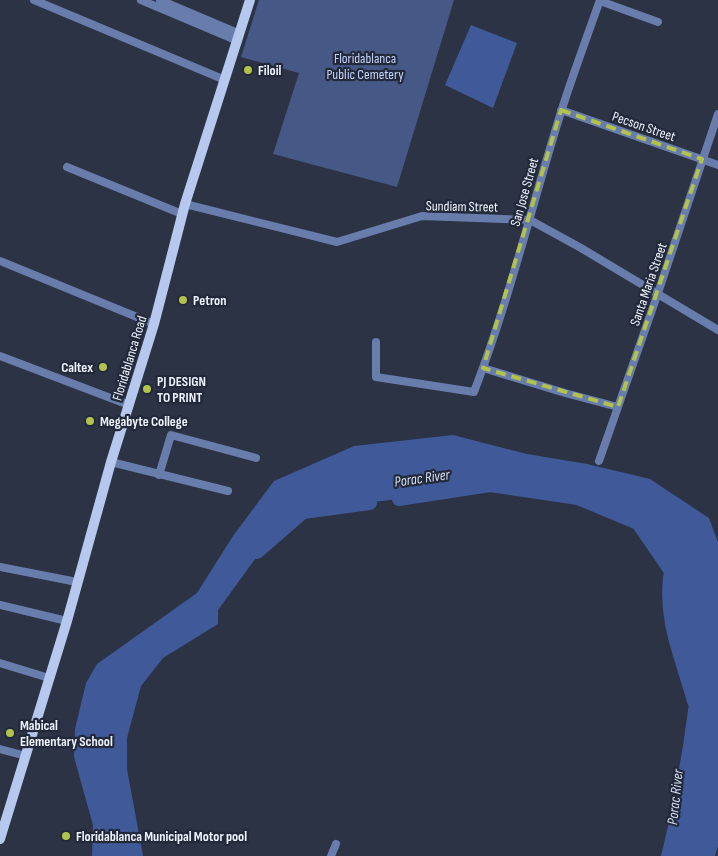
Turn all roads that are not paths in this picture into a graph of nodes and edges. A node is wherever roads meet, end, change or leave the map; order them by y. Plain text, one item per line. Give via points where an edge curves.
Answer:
1 (34, 0) edge
2 (141, 0) edge
3 (160, 0) edge
4 (250, 0) edge
5 (600, 0) edge
6 (658, 22) dead end
7 (239, 37) junction
8 (225, 80) junction
9 (561, 110) junction
10 (718, 114) edge
11 (702, 159) junction
12 (718, 165) edge
13 (67, 167) dead end
14 (184, 209) junction
15 (530, 220) junction
16 (0, 260) edge
17 (658, 292) junction
18 (154, 324) junction
19 (718, 330) edge
20 (376, 342) dead end
21 (0, 356) edge
22 (483, 368) junction
23 (129, 405) junction
24 (618, 407) junction
25 (256, 458) dead end
26 (598, 461) dead end
27 (111, 462) junction
28 (159, 475) junction
29 (228, 491) dead end
30 (0, 567) edge
31 (77, 582) junction
32 (0, 605) edge
33 (67, 621) junction
34 (0, 664) edge
35 (49, 678) junction
36 (0, 749) edge
37 (26, 756) junction
38 (0, 839) edge
39 (336, 844) dead end
40 (331, 856) edge

1 - 8 street
2 - 7 street
3 - 7 street
4 - 7 main road, Floridablanca Road
5 - 6 street
5 - 9 street, San Jose Street
7 - 8 main road, Floridablanca Road
8 - 14 main road, Floridablanca Road
9 - 11 street, Pecson Street
9 - 15 street, San Jose Street
10 - 11 street, Santa Maria Street
11 - 12 street, Pecson Street
11 - 17 street, Santa Maria Street
13 - 14 street, Sundiam Street
14 - 15 street, Sundiam Street via 337,242 422,216
14 - 18 main road, Floridablanca Road
15 - 17 street, Sundiam Street
15 - 22 street, San Jose Street
16 - 18 street
17 - 19 street, Sundiam Street
17 - 24 street, Santa Maria Street
18 - 23 main road, Floridablanca Road
20 - 22 street, San Jose Street via 376,376 474,392
21 - 23 street
22 - 24 street
23 - 27 main road, Floridablanca Road
24 - 26 street, Santa Maria Street
25 - 28 street via 171,435
27 - 28 street
27 - 31 main road, Floridablanca Road
28 - 29 street
30 - 31 street
31 - 33 main road, Floridablanca Road
32 - 33 street
33 - 35 main road, Floridablanca Road
34 - 35 street
35 - 37 main road, Floridablanca Road
36 - 37 street
37 - 38 main road, Floridablanca Road
39 - 40 street

